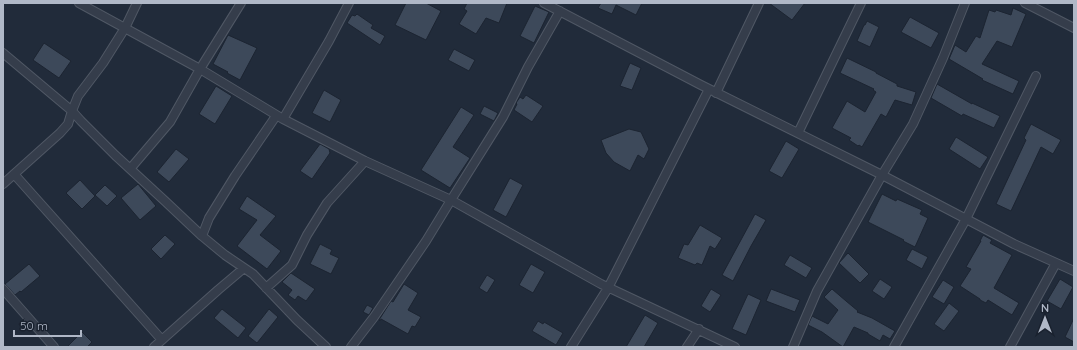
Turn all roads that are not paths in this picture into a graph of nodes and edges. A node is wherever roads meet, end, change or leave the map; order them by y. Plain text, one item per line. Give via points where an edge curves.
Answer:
1 (79, 3) edge
2 (137, 3) edge
3 (241, 3) edge
4 (349, 3) edge
5 (544, 3) edge
6 (759, 3) edge
7 (861, 3) edge
8 (965, 3) edge
9 (1025, 3) edge
10 (560, 12) junction
11 (125, 28) junction
12 (1074, 28) edge
13 (3, 53) edge
14 (200, 69) junction
15 (1036, 76) dead end
16 (713, 91) junction
17 (72, 111) junction
18 (279, 117) junction
19 (798, 133) junction
20 (365, 161) junction
21 (130, 169) junction
22 (14, 174) junction
23 (882, 175) junction
24 (3, 184) edge
25 (451, 200) junction
26 (966, 219) junction
27 (202, 236) junction
28 (1056, 263) junction
29 (244, 268) junction
30 (1074, 271) edge
31 (266, 288) junction
32 (608, 288) junction
33 (3, 289) edge
34 (699, 330) junction
35 (162, 340) junction
36 (54, 347) edge
37 (154, 347) edge
38 (326, 347) edge
39 (351, 347) edge
40 (571, 347) edge
41 (687, 347) edge
42 (735, 347) edge
43 (792, 347) edge
44 (894, 347) edge
45 (1010, 347) edge

1 - 11 street
2 - 11 street
3 - 14 street
4 - 18 street via 329,41
5 - 10 street
6 - 16 street
7 - 19 street
8 - 23 street via 913,124
9 - 12 street
10 - 16 street
10 - 25 street via 503,117
11 - 14 street
11 - 17 street via 78,96
13 - 17 street
14 - 18 street
14 - 21 street via 170,122
15 - 26 street
16 - 19 street
16 - 32 street
17 - 21 street
17 - 22 street via 68,124 60,133
18 - 20 street
18 - 27 street via 235,176 209,218
19 - 23 street
20 - 25 street
20 - 31 street via 327,204 292,265
21 - 27 street
22 - 24 street
22 - 35 street
23 - 26 street
23 - 43 street via 817,291
25 - 32 street
25 - 39 street via 426,241
26 - 28 street
26 - 44 street
27 - 29 street
28 - 30 street
28 - 45 street
29 - 31 street
29 - 35 street
31 - 38 street
32 - 34 street
32 - 40 street
33 - 36 street
34 - 41 street
34 - 42 street
35 - 37 street

